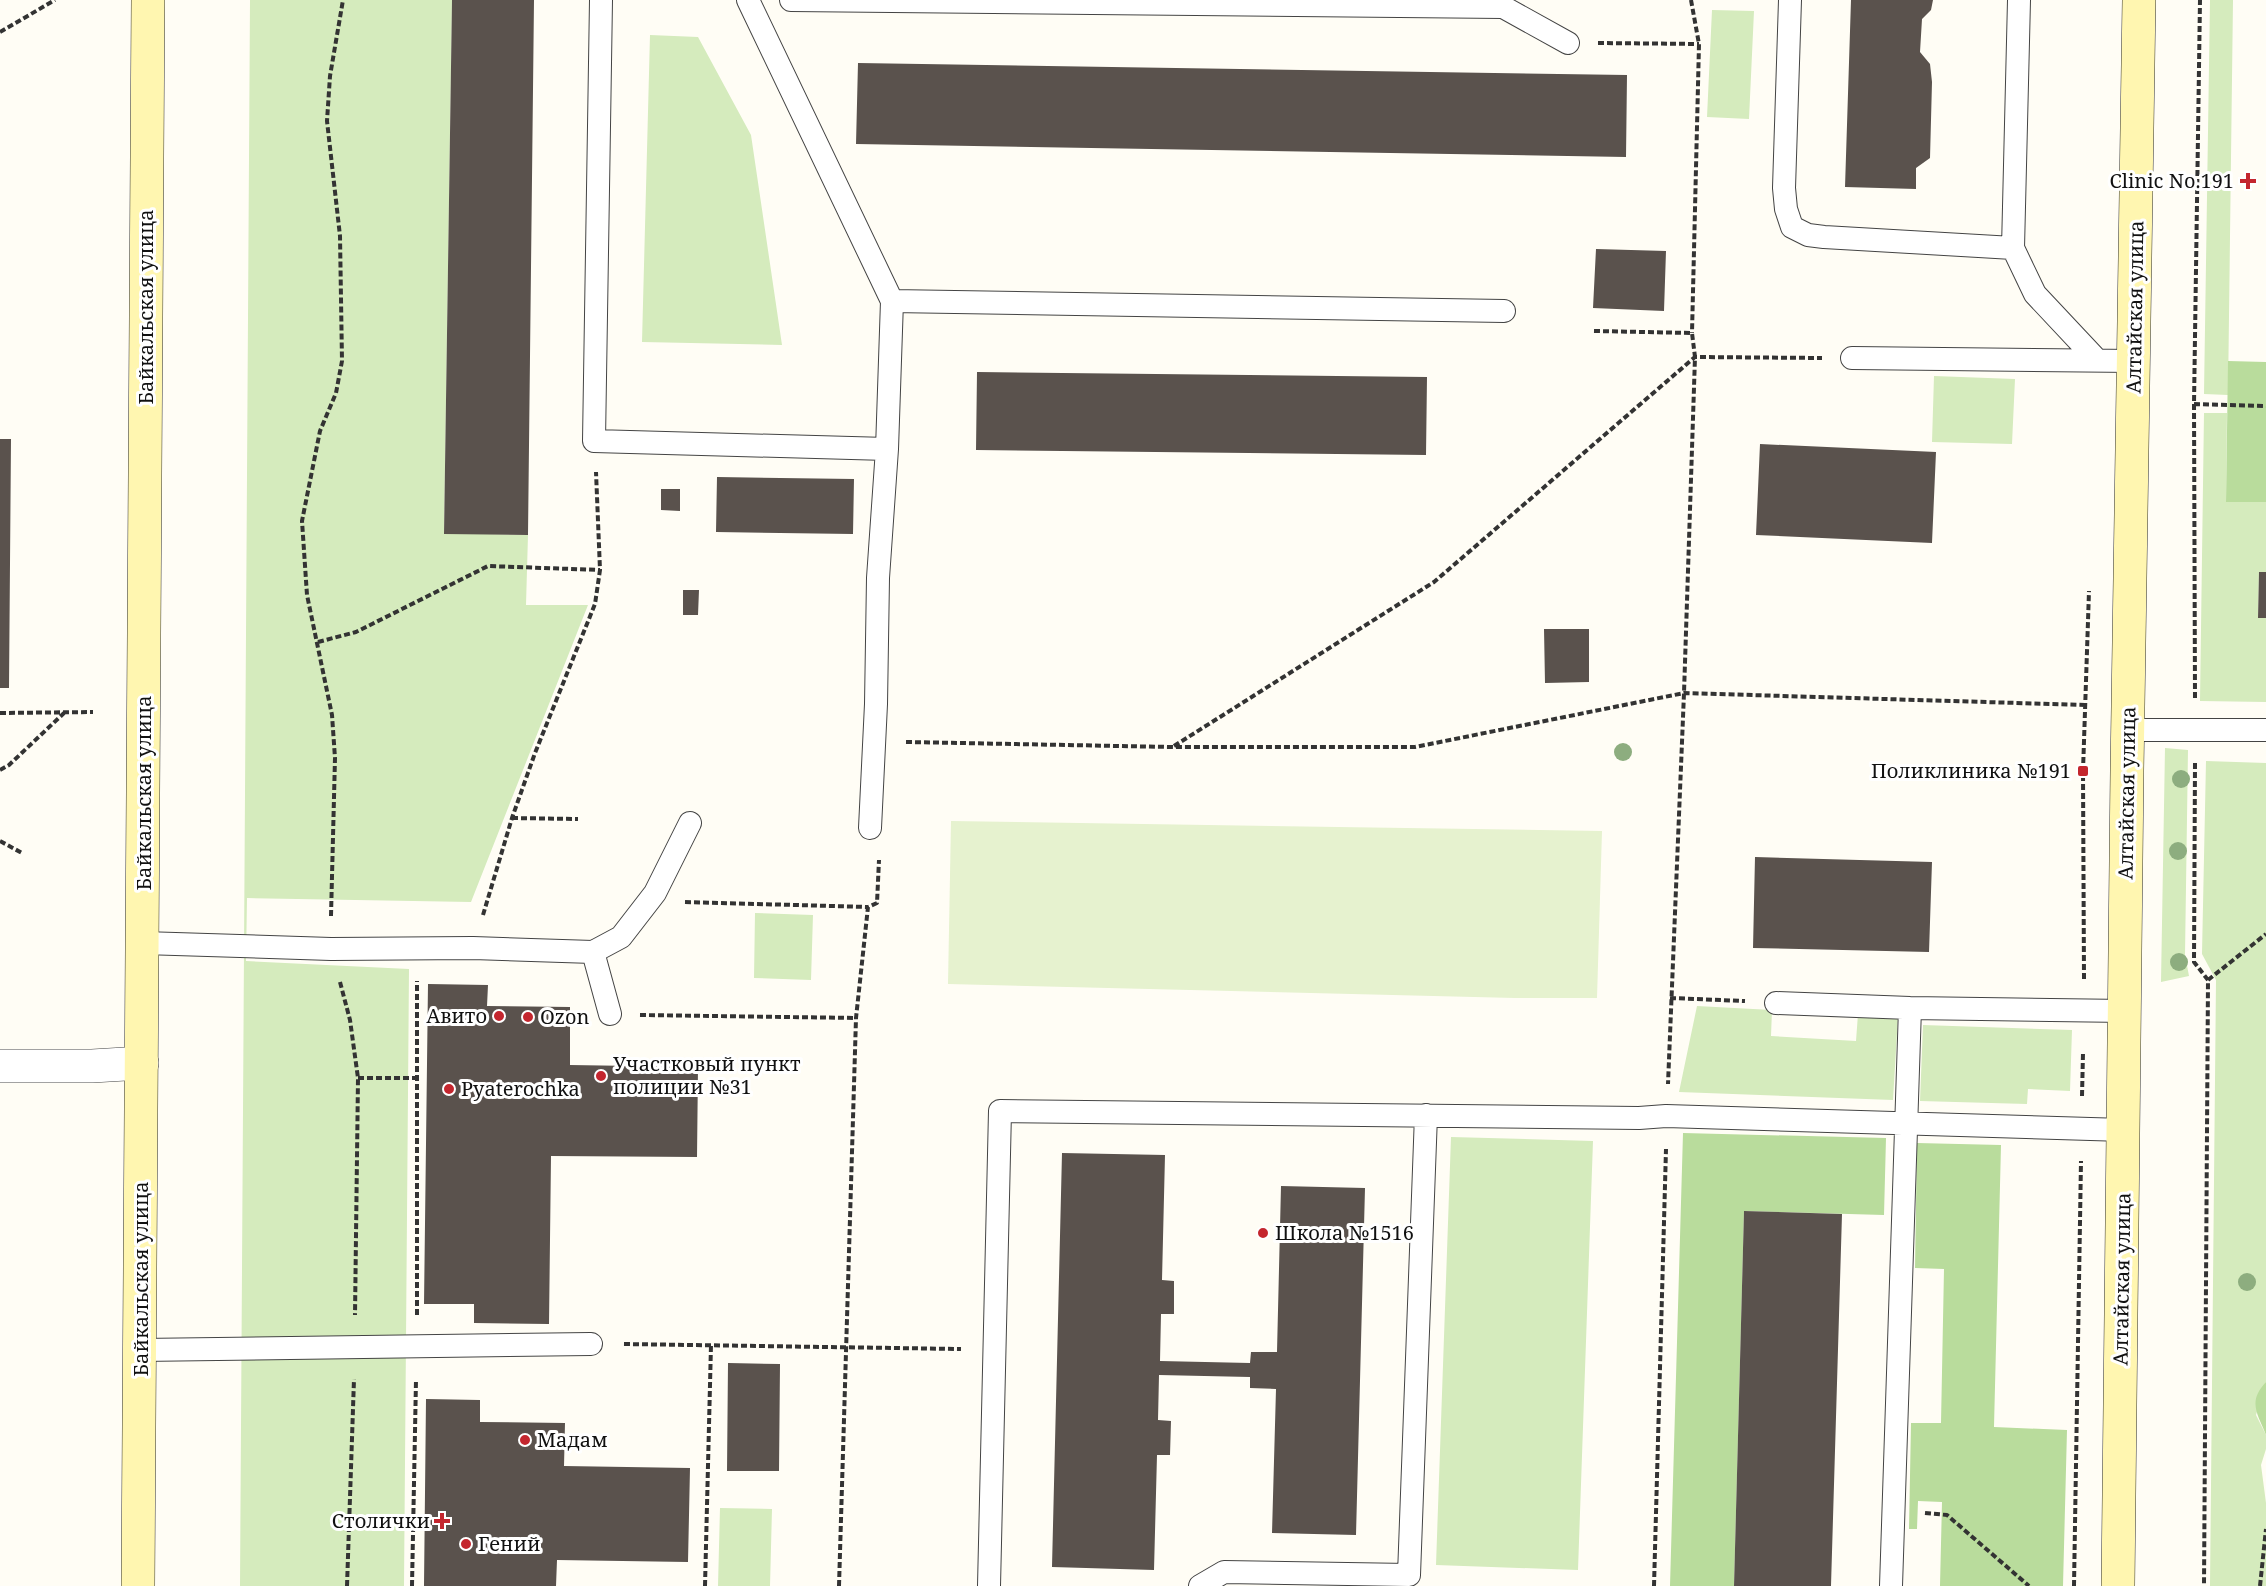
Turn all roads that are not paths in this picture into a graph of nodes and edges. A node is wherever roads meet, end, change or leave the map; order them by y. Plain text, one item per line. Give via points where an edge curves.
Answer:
1 (148, 0) edge
2 (601, 0) edge
3 (748, 0) edge
4 (791, 0) edge
5 (1790, 0) edge
6 (2019, 0) edge
7 (2139, 0) edge
8 (1568, 43) road end
9 (2013, 248) junction
10 (892, 301) junction
11 (1504, 311) dead end
12 (1852, 358) road end
13 (2096, 359) junction
14 (2134, 361) junction
15 (887, 449) junction
16 (2127, 730) junction
17 (2266, 730) edge
18 (690, 823) dead end
19 (870, 828) dead end
20 (143, 943) junction
21 (593, 952) junction
22 (1776, 1003) road end
23 (1911, 1008) junction
24 (2126, 1011) junction
25 (610, 1014) road end
26 (142, 1063) junction
27 (0, 1066) edge
28 (1426, 1115) junction
29 (1905, 1123) junction
30 (2124, 1130) junction
31 (591, 1344) road end
32 (140, 1350) junction
33 (138, 1586) edge
34 (989, 1586) edge
35 (1200, 1586) edge
36 (1891, 1586) edge
37 (2118, 1586) edge

1 - 20 street, Байкальская улица
2 - 15 lane via 594,441
3 - 10 lane
4 - 8 lane via 1503,7
5 - 9 lane via 1784,188 1792,227 1824,237
6 - 9 lane
7 - 14 street, Алтайская улица
9 - 13 lane via 2035,294
10 - 11 lane
10 - 15 lane
12 - 13 lane
13 - 14 lane
14 - 16 street, Алтайская улица
15 - 19 lane via 878,578
16 - 17 lane
16 - 24 street, Алтайская улица
18 - 21 lane via 649,901 621,937
20 - 21 lane
20 - 26 street, Байкальская улица
21 - 25 lane
22 - 23 lane
23 - 24 lane
23 - 29 lane
24 - 30 street, Алтайская улица
26 - 27 street
26 - 32 street, Байкальская улица
28 - 29 lane via 1666,1116
28 - 34 lane via 1000,1111
28 - 35 lane via 1409,1575 1224,1572
29 - 30 lane via 2044,1137
29 - 36 lane
30 - 37 street, Алтайская улица
31 - 32 lane
32 - 33 street, Байкальская улица

